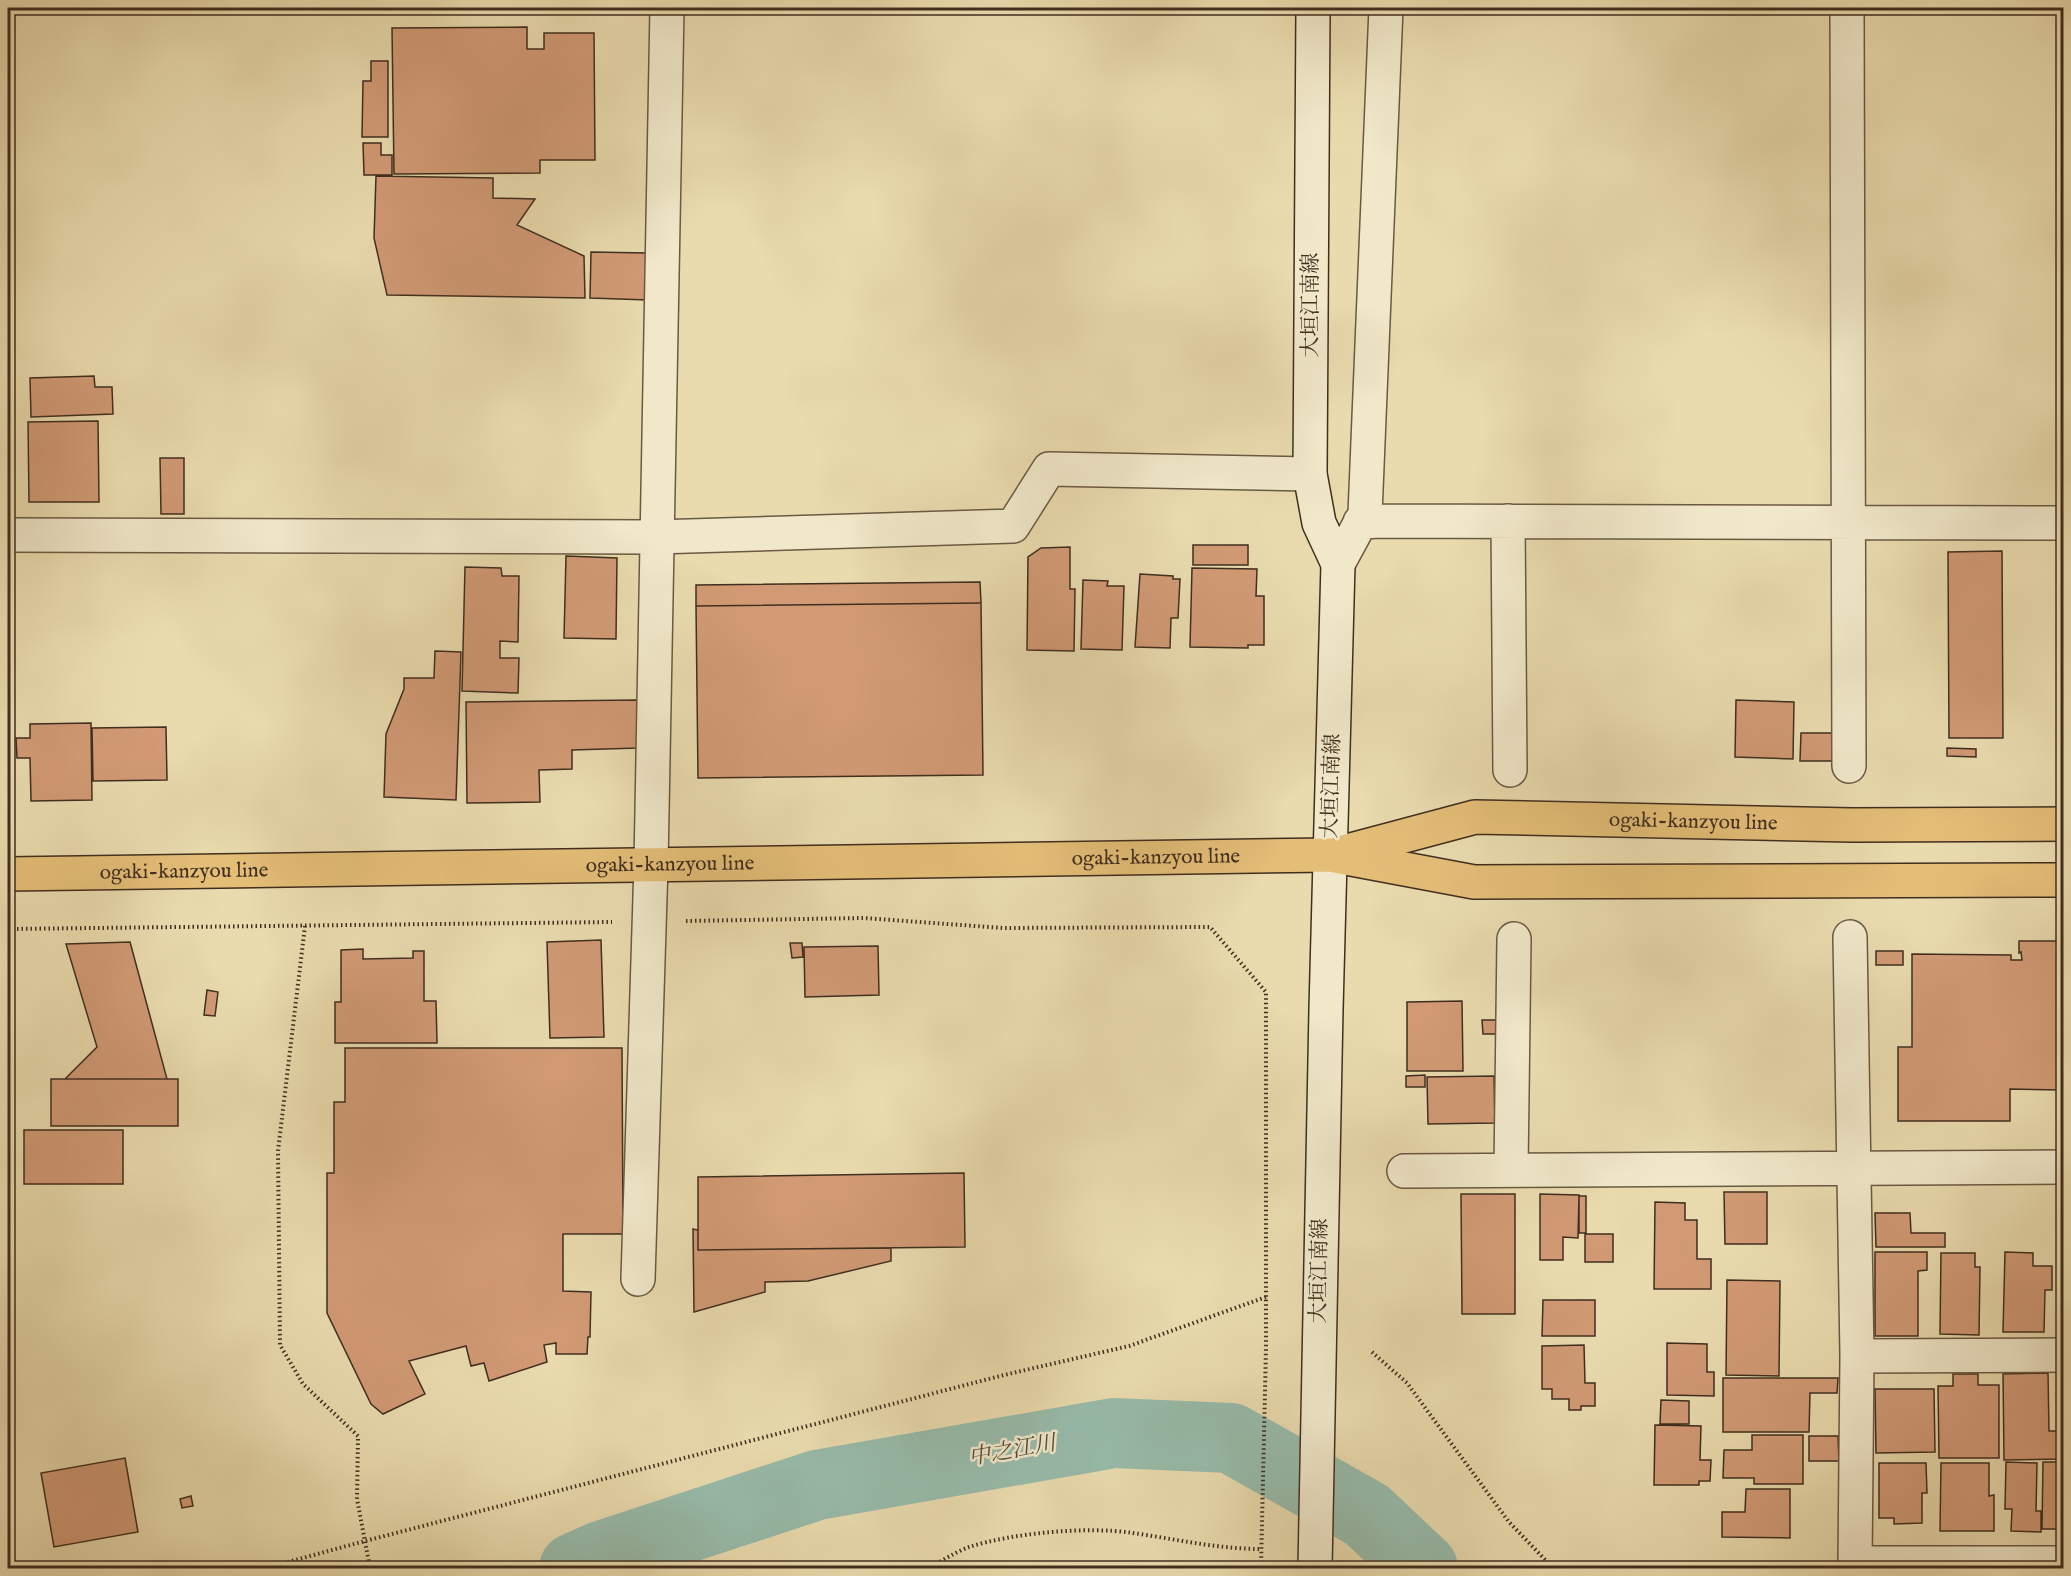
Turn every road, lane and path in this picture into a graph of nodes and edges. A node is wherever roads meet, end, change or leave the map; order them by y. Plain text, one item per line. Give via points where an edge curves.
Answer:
1 (668, 8) edge
2 (1313, 8) edge
3 (1386, 8) edge
4 (1847, 8) edge
5 (1310, 474) junction
6 (1508, 521) junction
7 (1360, 522) junction
8 (2064, 523) edge
9 (1849, 524) junction
10 (8, 535) edge
11 (656, 537) junction
12 (1338, 564) junction
13 (1849, 766) dead end
14 (1510, 770) dead end
15 (2064, 824) edge
16 (1330, 855) junction
17 (651, 865) junction
18 (8, 874) edge
19 (2064, 880) edge
20 (650, 921) junction
21 (305, 926) junction
22 (8, 929) edge
23 (1850, 937) dead end
24 (1514, 939) dead end
25 (2064, 1167) edge
26 (1854, 1169) junction
27 (1511, 1170) junction
28 (1404, 1171) dead end
29 (638, 1279) dead end
30 (1266, 1297) junction
31 (1372, 1352) dead end
32 (2064, 1355) edge
33 (1857, 1356) junction
34 (365, 1541) junction
35 (1261, 1549) junction
36 (2064, 1563) edge
37 (369, 1568) edge
38 (266, 1569) edge
39 (928, 1569) edge
40 (1261, 1569) edge
41 (1315, 1569) edge
42 (1553, 1569) edge

1 - 11 street
2 - 5 street, 大垣江南線
3 - 7 street via 1365,514
4 - 9 street
5 - 11 street via 1049,469 1013,526
5 - 12 street, 大垣江南線 via 1319,523
6 - 7 street
6 - 9 street
6 - 14 street
7 - 12 street
8 - 9 street
9 - 13 street
10 - 11 street
11 - 17 street
12 - 16 street, 大垣江南線
15 - 16 main road, ogaki-kanzyou line via 1852,825 1475,817
16 - 17 main road, ogaki-kanzyou line
16 - 19 main road, ogaki-kanzyou line via 1474,882
16 - 41 street, 大垣江南線
17 - 18 main road, ogaki-kanzyou line
17 - 20 street
20 - 21 path
20 - 29 street
20 - 30 path via 864,918 1003,927 1210,927 1266,992
21 - 22 path
21 - 34 path via 278,1151 280,1346 303,1384 358,1436 357,1499
23 - 26 street
24 - 27 street
25 - 26 street
26 - 27 street
26 - 33 street
27 - 28 street
30 - 34 path via 1128,1346
30 - 35 path
31 - 42 path via 1407,1383 1509,1522
32 - 33 street
33 - 36 street via 1855,1563
34 - 37 path
34 - 38 path
35 - 39 path via 1230,1549 1131,1532 1073,1531 1009,1537 967,1548
35 - 40 path

